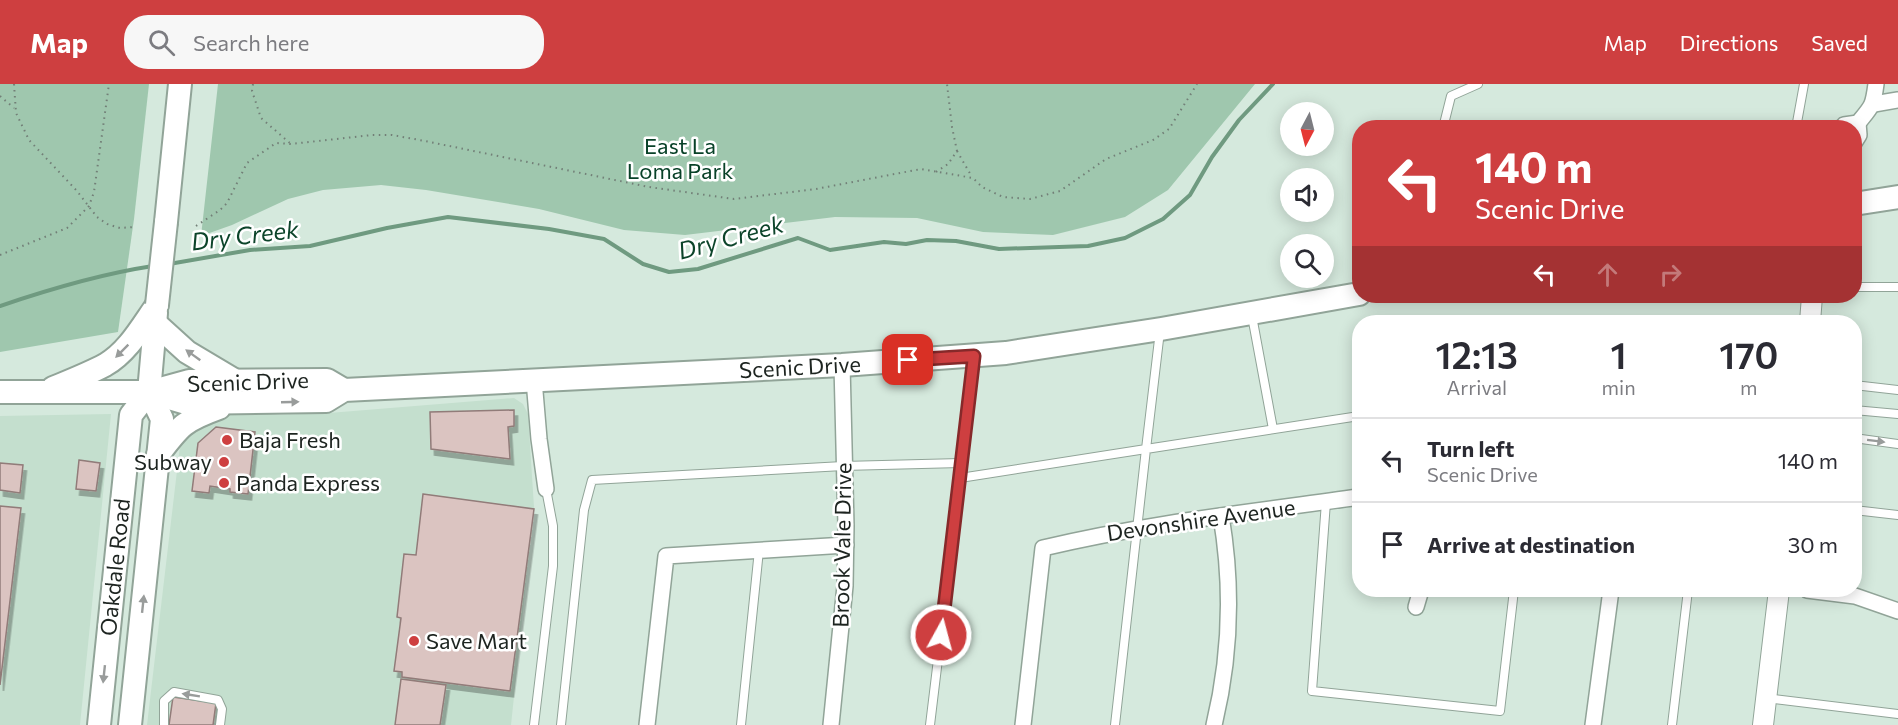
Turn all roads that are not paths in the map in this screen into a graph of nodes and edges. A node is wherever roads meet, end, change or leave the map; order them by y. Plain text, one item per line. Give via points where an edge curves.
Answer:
1 (180, 84) edge
2 (1478, 84) edge
3 (1804, 84) edge
4 (1876, 84) edge
5 (1898, 100) edge
6 (1874, 104) junction
7 (1445, 120) edge
8 (1797, 120) edge
9 (1861, 120) edge
10 (1898, 197) edge
11 (1862, 203) edge
12 (1862, 287) edge
13 (1898, 287) edge
14 (1352, 295) edge
15 (1251, 313) junction
16 (156, 314) junction
17 (1161, 329) junction
18 (974, 356) junction
19 (842, 365) junction
20 (534, 380) junction
21 (236, 381) junction
22 (1862, 386) edge
23 (344, 390) junction
24 (1898, 390) edge
25 (0, 392) edge
26 (43, 392) junction
27 (149, 392) junction
28 (232, 403) junction
29 (1862, 411) edge
30 (1898, 414) edge
31 (1352, 417) edge
32 (1273, 429) junction
33 (1862, 439) edge
34 (1898, 444) edge
35 (1146, 449) junction
36 (158, 455) junction
37 (962, 463) junction
38 (843, 466) junction
39 (960, 478) junction
40 (546, 489) joint
41 (1352, 498) edge
42 (1326, 502) junction
43 (1862, 511) edge
44 (1898, 515) edge
45 (1221, 516) junction
46 (1136, 528) junction
47 (846, 546) junction
48 (759, 550) junction
49 (1419, 597) edge
50 (1513, 597) edge
51 (1610, 597) edge
52 (1687, 597) edge
53 (1778, 597) edge
54 (1858, 597) edge
55 (1416, 607) dead end
56 (1898, 611) edge
57 (1766, 698) junction
58 (1898, 714) edge
59 (99, 725) edge
60 (130, 725) edge
61 (164, 725) edge
62 (220, 725) edge
63 (534, 725) edge
64 (561, 725) edge
65 (647, 725) edge
66 (741, 725) edge
67 (831, 725) edge
68 (930, 725) edge
69 (1023, 725) edge
70 (1115, 725) edge
71 (1214, 725) edge
72 (1593, 725) edge
73 (1672, 725) edge
74 (1763, 725) edge

1 - 16 main road, bridge
2 - 7 lane via 1451,96
3 - 8 lane
4 - 6 street
5 - 6 street
6 - 9 street
10 - 11 main road
12 - 13 lane
14 - 15 main road, Scenic Drive
15 - 17 main road, Scenic Drive
15 - 32 lane
21 -> 16 main road via 187,352
16 -> 26 main road via 114,358
16 - 27 main road
17 - 18 main road, Scenic Drive
17 - 35 lane
18 - 19 main road, Scenic Drive
18 - 37 lane
19 - 20 main road, Scenic Drive
19 - 38 street, Brook Vale Drive
20 - 23 main road, Scenic Drive
20 - 40 street
21 - 23 main road, Scenic Drive via 327,380
21 - 27 main road, Scenic Drive via 189,381
22 - 24 lane
28 -> 23 main road, Scenic Drive via 326,400
25 - 26 main road, Scenic Drive
26 - 27 main road, Scenic Drive
27 - 28 main road, Scenic Drive via 186,403
27 - 36 main road, Oakdale Road via 162,419
27 -> 59 main road, Oakdale Road via 131,415
28 - 36 main road via 183,424
29 - 30 lane
31 - 32 lane
32 - 35 lane
33 -> 34 lane
35 - 39 lane
35 - 46 lane
60 -> 36 main road, Oakdale Road
37 - 38 lane
37 - 39 lane
38 - 47 street, Brook Vale Drive
38 - 64 lane via 592,480 584,510
39 - 68 lane
40 - 63 lane via 553,526 553,566
41 - 42 street, Devonshire Avenue
42 - 45 street, Devonshire Avenue
42 - 50 lane via 1312,691 1500,711
43 - 44 lane
45 - 46 street, Devonshire Avenue
45 - 71 street via 1230,618 1227,659
46 - 69 street, Devonshire Avenue via 1043,548
46 - 70 lane
47 - 48 street
47 - 67 street, Brook Vale Drive
48 - 65 street via 666,556
48 - 66 lane
49 - 55 street
51 - 72 street
52 - 73 lane
53 - 57 street
54 - 56 street
57 - 58 lane
57 - 74 street
62 -> 61 lane via 222,709 218,699 174,692 164,701

